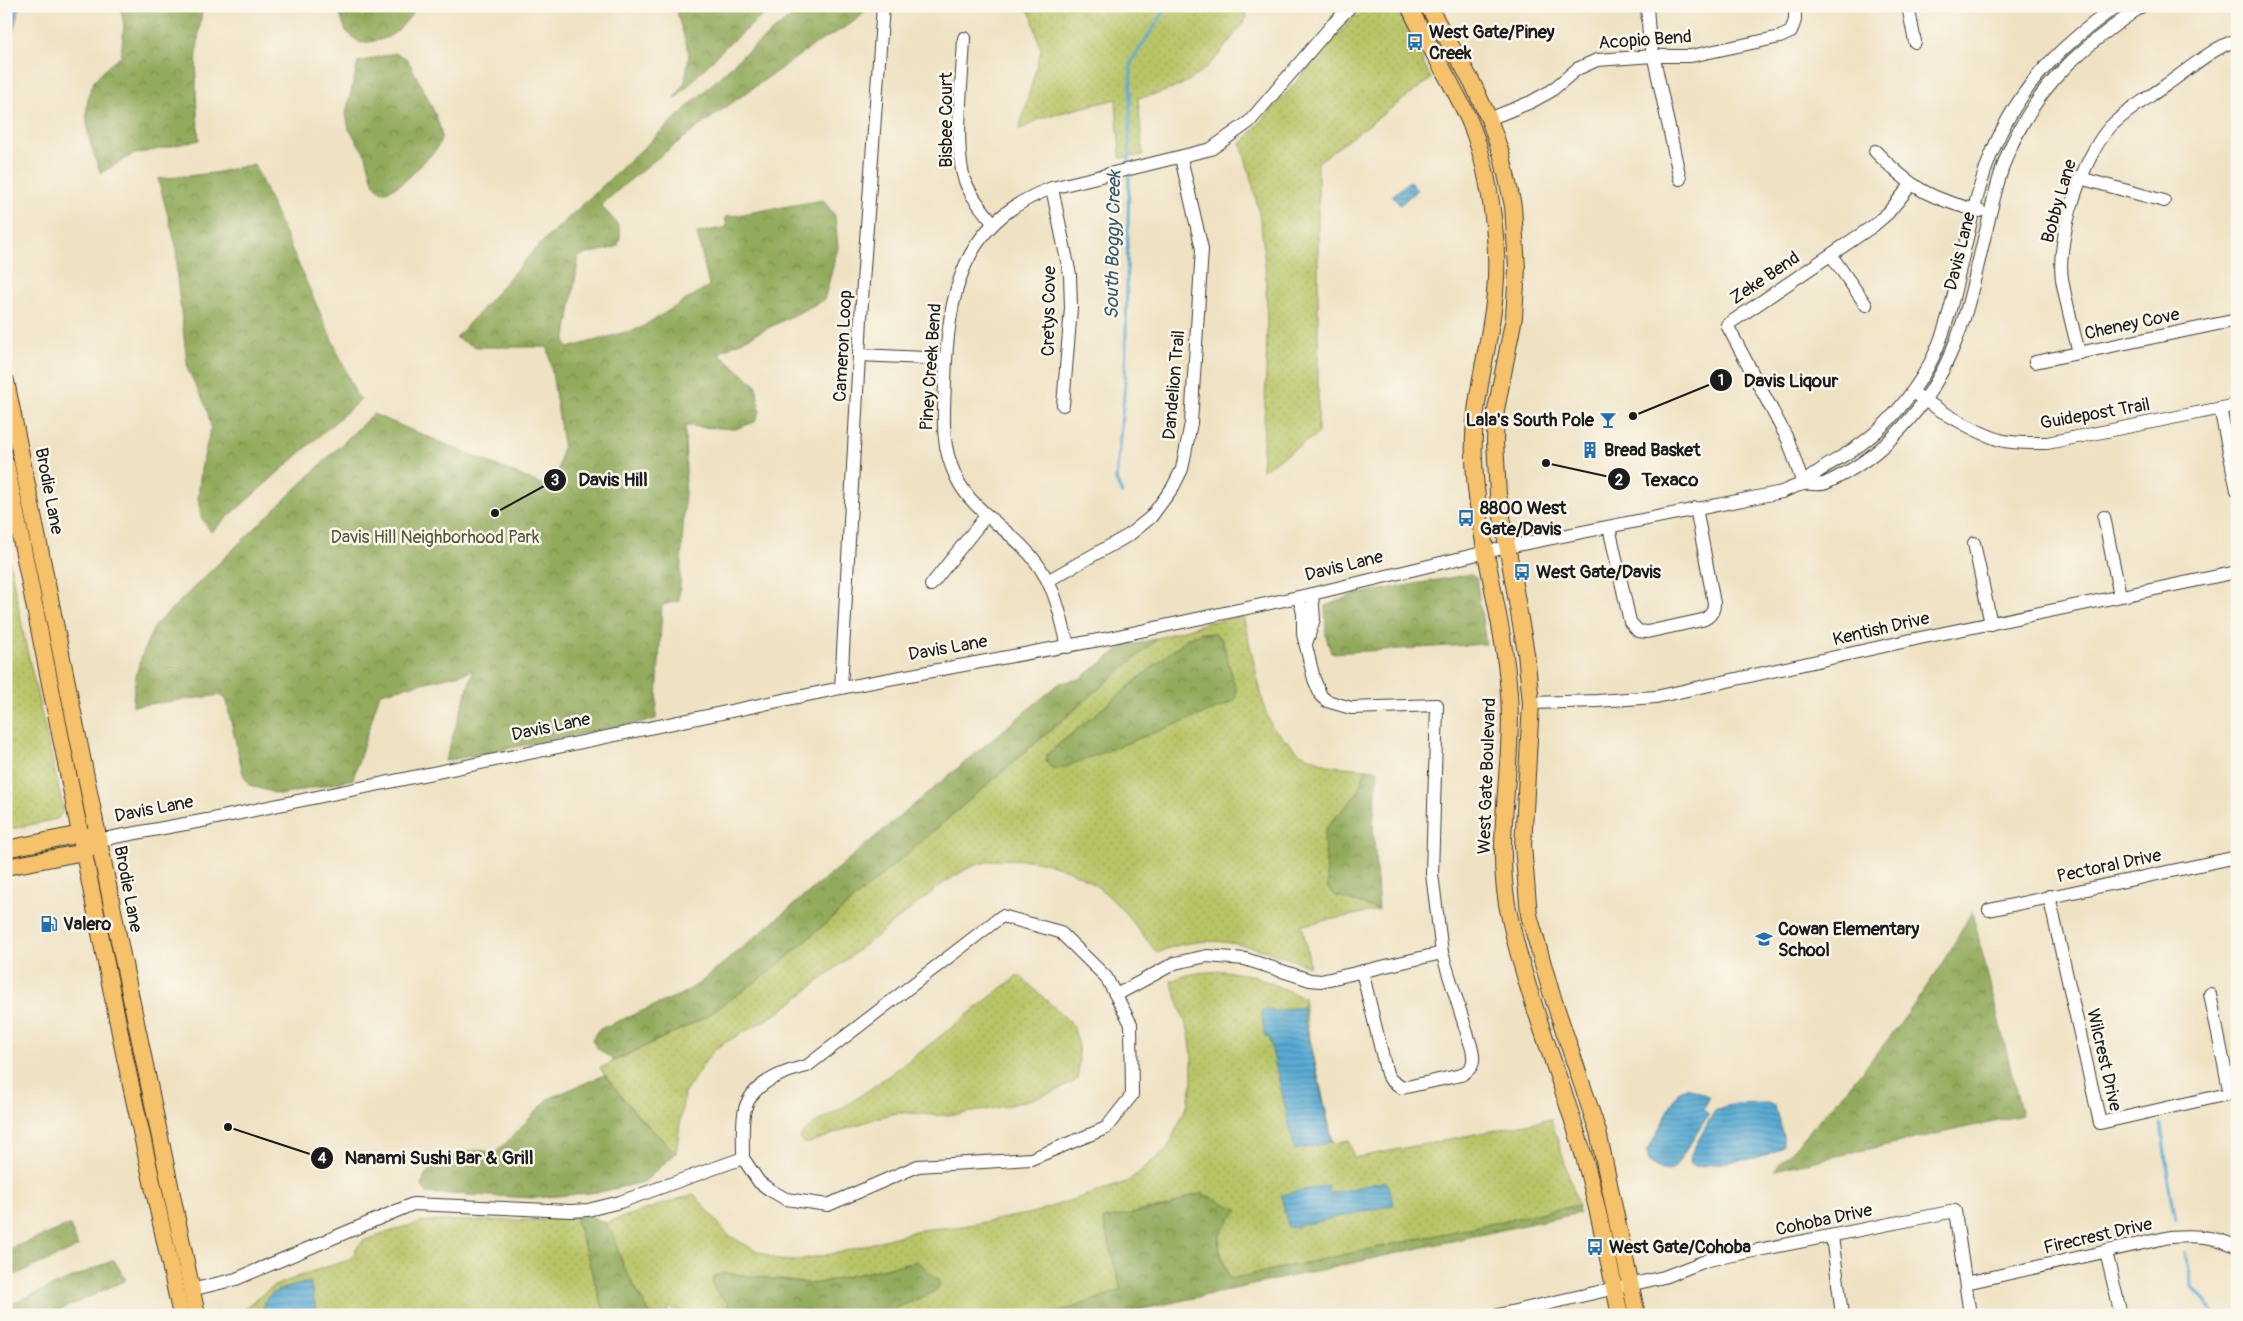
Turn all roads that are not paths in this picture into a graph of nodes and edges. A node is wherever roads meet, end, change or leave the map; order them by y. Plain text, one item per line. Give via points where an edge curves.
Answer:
1 (883, 6) edge
2 (1409, 6) edge
3 (1428, 6) edge
4 (1647, 6) edge
5 (1795, 6) edge
6 (1908, 6) edge
7 (2117, 6) edge
8 (2142, 6) edge
9 (1347, 8) edge
10 (964, 38) dead end
11 (2237, 40) edge
12 (1915, 42) dead end
13 (1435, 55) junction
14 (1654, 56) junction
15 (1489, 119) junction
16 (1472, 128) junction
17 (1876, 151) dead end
18 (1181, 158) junction
19 (2080, 178) junction
20 (1680, 179) dead end
21 (1911, 185) junction
22 (1052, 188) junction
23 (1510, 192) junction
24 (2164, 201) dead end
25 (1974, 210) junction
26 (1990, 214) junction
27 (993, 223) junction
28 (1831, 255) junction
29 (1866, 305) dead end
30 (2237, 320) edge
31 (2079, 353) junction
32 (860, 355) junction
33 (946, 359) junction
34 (2035, 362) dead end
35 (6, 381) edge
36 (1912, 392) junction
37 (1925, 401) junction
38 (1063, 405) dead end
39 (2237, 405) edge
40 (2220, 408) junction
41 (6, 464) edge
42 (1803, 484) junction
43 (2237, 490) edge
44 (24, 508) junction
45 (1696, 508) junction
46 (986, 516) junction
47 (2104, 517) dead end
48 (1609, 527) junction
49 (1974, 543) dead end
50 (1507, 547) junction
51 (1484, 552) junction
52 (2237, 572) edge
53 (1048, 580) junction
54 (931, 586) dead end
55 (1312, 594) junction
56 (2120, 596) junction
57 (1299, 597) junction
58 (1991, 624) junction
59 (1306, 641) junction
60 (1068, 646) junction
61 (841, 688) junction
62 (1531, 703) junction
63 (1527, 792) junction
64 (1506, 809) junction
65 (81, 834) junction
66 (98, 840) junction
67 (6, 849) edge
68 (84, 852) junction
69 (2237, 858) edge
70 (6, 867) edge
71 (2049, 896) junction
72 (1990, 910) dead end
73 (1511, 916) junction
74 (1442, 953) junction
75 (1362, 971) junction
76 (1550, 992) junction
77 (2210, 994) dead end
78 (1116, 995) junction
79 (2234, 1093) edge
80 (743, 1158) junction
81 (169, 1178) junction
82 (152, 1181) junction
83 (1832, 1236) junction
84 (2237, 1248) edge
85 (2106, 1252) junction
86 (1966, 1283) junction
87 (1630, 1284) junction
88 (1613, 1288) junction
89 (192, 1290) junction
90 (1533, 1311) edge
91 (180, 1315) edge
92 (197, 1315) edge
93 (1498, 1315) edge
94 (1620, 1315) edge
95 (1636, 1315) edge
96 (1842, 1315) edge
97 (1970, 1315) edge
98 (2121, 1315) edge

1 - 32 street, Cameron Loop
2 - 13 main road, West Gate Boulevard
3 - 15 main road via 1472,82
4 - 14 street
5 - 14 street, Acopio Bend via 1791,32 1780,38 1692,56
6 - 12 street
7 - 25 street, Davis Lane via 2071,40 2028,87 1996,141
8 - 26 street, Davis Lane via 2082,50 2039,97 2011,146
9 - 18 street, Piney Creek Bend via 1249,122 1212,149
10 - 27 street, Bisbee Court via 961,166 973,197
11 - 19 street, Bobby Lane via 2215,51 2117,120 2099,140
13 - 15 main road via 1450,68 1478,116
13 - 16 main road, West Gate Boulevard
14 - 15 street, Acopio Bend via 1611,58 1586,64 1532,102
14 - 20 street
15 - 23 main road
16 - 23 main road via 1477,128 1484,136
16 - 51 main road, West Gate Boulevard via 1492,208 1495,244 1496,288 1476,406 1473,455
17 - 21 street
18 - 22 street, Piney Creek Bend
18 - 53 street, Dandelion Trail via 1202,249 1191,423 1182,469 1161,504 1139,528
19 - 24 street
19 - 31 street, Bobby Lane via 2061,260
21 - 25 street via 1934,197
21 - 28 street, Zeke Bend via 1874,226
22 - 27 street, Piney Creek Bend via 1017,204
22 - 38 street, Cretys Cove via 1070,275 1071,308
23 - 50 main road via 1517,268 1514,317 1496,410 1495,442 1498,494
25 - 26 street
25 - 36 street, Davis Lane via 1950,312 1940,341
26 - 37 street, Davis Lane via 1954,348
27 - 33 street, Piney Creek Bend via 978,239 958,281
28 - 29 street
28 - 42 street, Zeke Bend via 1727,325 1788,440
30 - 31 street, Cheney Cove
31 - 34 street, Cheney Cove
32 - 33 street
32 - 61 street, Cameron Loop
33 - 46 street, Piney Creek Bend via 943,437 948,458 957,479
35 - 44 main road, Brodie Lane
36 - 37 street, Guidepost Trail
36 - 42 street, Davis Lane via 1864,442 1817,470
37 - 40 street, Guidepost Trail via 1979,431 2001,440 2023,443 2047,443
37 - 42 street, Davis Lane via 1874,454 1824,484
39 - 40 street, Guidepost Trail
40 - 43 street
41 - 44 main road, Brodie Lane
42 - 45 street, Davis Lane via 1782,492
44 - 65 main road, Brodie Lane via 52,697
44 - 66 main road, Brodie Lane
45 - 48 street, Davis Lane
45 - 48 street via 1714,603 1713,611 1702,620 1647,632 1638,630 1630,622
46 - 53 street, Piney Creek Bend via 1021,545
46 - 54 street
47 - 56 street
48 - 50 street, Davis Lane
49 - 58 street
50 - 51 street, Davis Lane
50 - 62 main road via 1526,653
51 - 55 street, Davis Lane
51 - 64 main road, West Gate Boulevard via 1509,692
52 - 56 street, Kentish Drive
53 - 60 street, Piney Creek Bend via 1058,604
55 - 57 street, Davis Lane
55 - 59 street via 1314,619
56 - 58 street, Kentish Drive
57 - 59 street
57 - 60 street, Davis Lane
58 - 62 street, Kentish Drive via 1656,697
59 - 74 street via 1321,696 1332,704 1351,708 1437,705 1432,874
60 - 61 street, Davis Lane
61 - 66 street, Davis Lane
62 - 63 main road
63 - 64 main road via 1516,797
63 - 76 main road via 1523,846 1529,915
64 - 73 main road, West Gate Boulevard via 1504,865
65 - 66 main road, Davis Lane
65 - 67 main road
65 - 68 main road, Brodie Lane
66 - 68 main road, Davis Lane
66 - 81 main road, Brodie Lane
68 - 70 main road, Davis Lane
68 - 82 main road, Brodie Lane
69 - 71 street, Pectoral Drive
71 - 72 street, Pectoral Drive
71 - 79 street, Wilcrest Drive via 2100,1123
73 - 76 main road via 1538,987 1543,993
73 - 88 main road, West Gate Boulevard via 1534,1010 1593,1191
74 - 75 street
74 - 75 street via 1474,1059 1470,1070 1461,1075 1402,1088 1391,1080
75 - 78 street via 1316,981 1245,959 1207,956 1175,963
76 - 87 main road via 1598,1132
77 - 79 street
78 - 80 street via 1106,977 1060,932 1002,916 806,1066 787,1071 755,1092 744,1112
78 - 80 street via 1131,1024 1132,1096 1106,1128 1031,1159 918,1166 828,1204 786,1199 760,1182
80 - 89 street via 620,1202 588,1210 413,1204 236,1279
81 - 82 main road
81 - 89 main road, Brodie Lane
82 - 91 main road, Brodie Lane
83 - 86 street, Cohoba Drive via 1954,1210
83 - 87 street, Cohoba Drive via 1715,1259 1664,1278
83 - 96 street
84 - 85 street, Firecrest Drive via 2213,1238 2191,1236
85 - 86 street, Firecrest Drive
85 - 98 street
86 - 97 street
87 - 88 street, Cohoba Drive
87 - 95 main road
88 - 90 street, Cohoba Drive
88 - 94 main road, West Gate Boulevard
89 - 92 main road, Brodie Lane
90 - 93 street, Cohoba Drive

